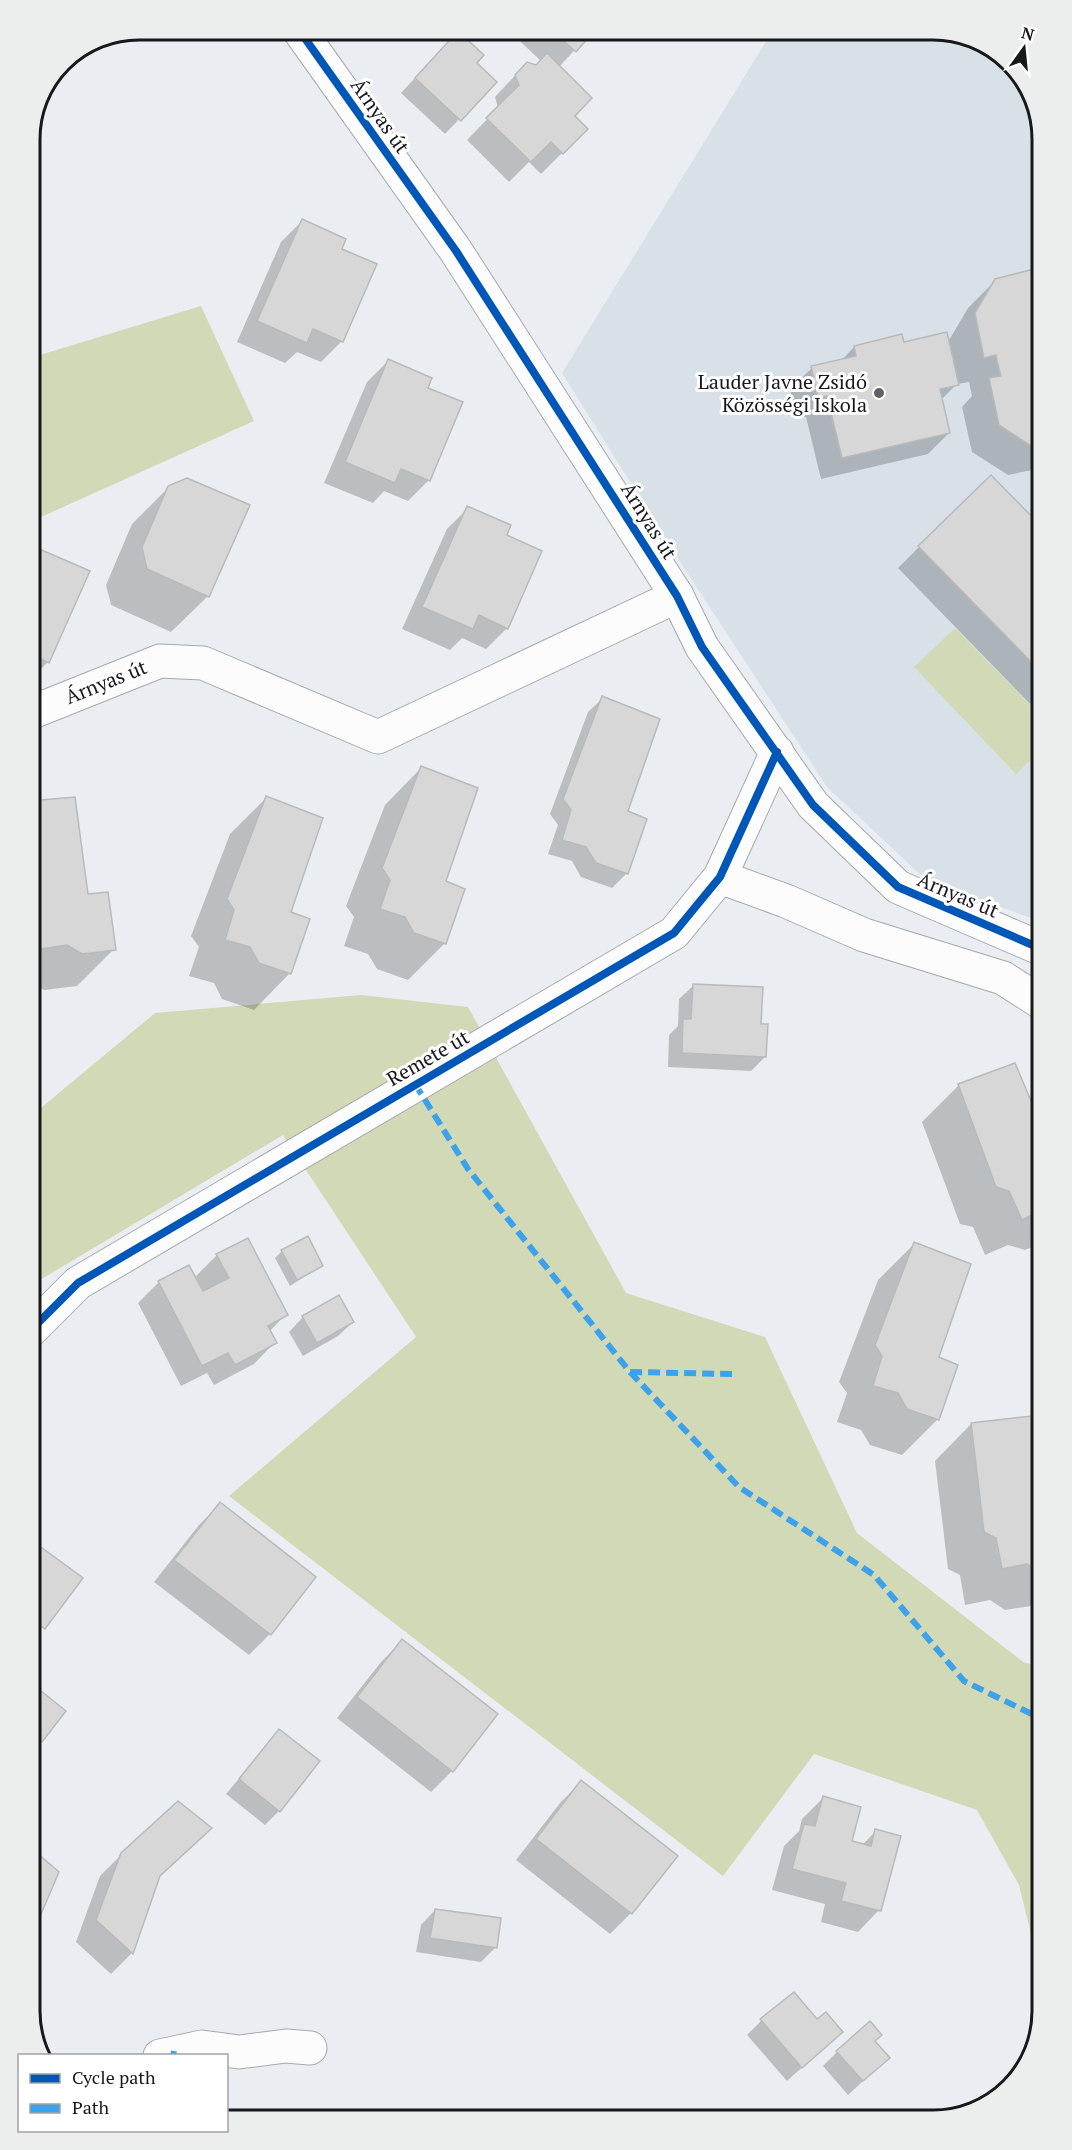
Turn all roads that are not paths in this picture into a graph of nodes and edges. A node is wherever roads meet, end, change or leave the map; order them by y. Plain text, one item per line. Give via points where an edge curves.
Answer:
1 (306, 40) edge
2 (677, 596) junction
3 (41, 709) edge
4 (777, 752) junction
5 (720, 877) junction
6 (1031, 945) edge
7 (1031, 996) edge
8 (40, 1321) edge
9 (310, 2048) dead end
10 (165, 2054) edge

1 - 2 street, Árnyas út via 456,251
2 - 3 street, Árnyas út via 378,737 203,663 160,661
2 - 4 street, Árnyas út via 702,647
4 - 5 street, Remete út
4 - 6 street, Árnyas út via 813,805 898,887
5 - 7 street via 864,935 1003,978
5 - 8 street, Remete út via 674,933 78,1283
9 - 10 street via 286,2046 239,2052 202,2047

